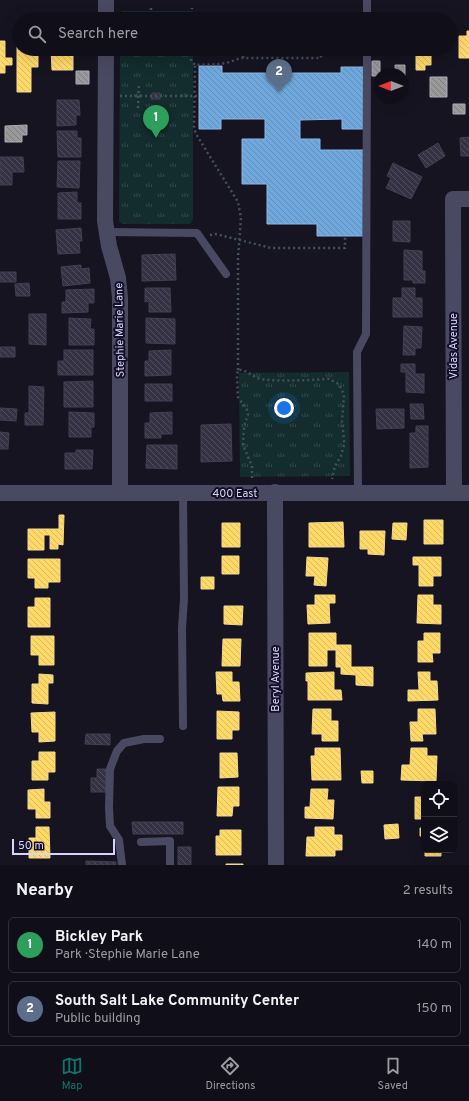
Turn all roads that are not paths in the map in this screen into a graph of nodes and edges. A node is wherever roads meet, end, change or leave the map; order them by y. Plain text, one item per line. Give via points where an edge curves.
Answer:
1 (106, 0) edge
2 (367, 0) edge
3 (106, 12) edge
4 (367, 12) edge
5 (106, 56) edge
6 (367, 56) edge
7 (469, 199) edge
8 (106, 232) junction
9 (226, 274) dead end
10 (275, 492) junction
11 (358, 492) junction
12 (0, 493) edge
13 (120, 493) junction
14 (183, 493) junction
15 (461, 493) edge
16 (183, 726) dead end
17 (160, 739) dead end
18 (141, 842) dead end
19 (122, 865) edge
20 (170, 865) edge
21 (276, 865) edge

1 - 3 street
2 - 4 lane
5 - 8 street, Stephie Marie Lane
6 - 11 lane via 366,334 357,352
7 - 15 street, Vidas Avenue via 453,199
8 - 9 lane via 197,233
8 - 13 street, Stephie Marie Lane via 118,278 120,298
10 - 11 street, 400 East
10 - 14 street, 400 East
10 - 21 street, Beryl Avenue
11 - 15 street, 400 East
12 - 13 street, 400 East
13 - 14 street, 400 East
14 - 16 lane
17 - 19 lane via 124,743 116,751 110,769 110,826 119,840
18 - 20 lane via 170,841

